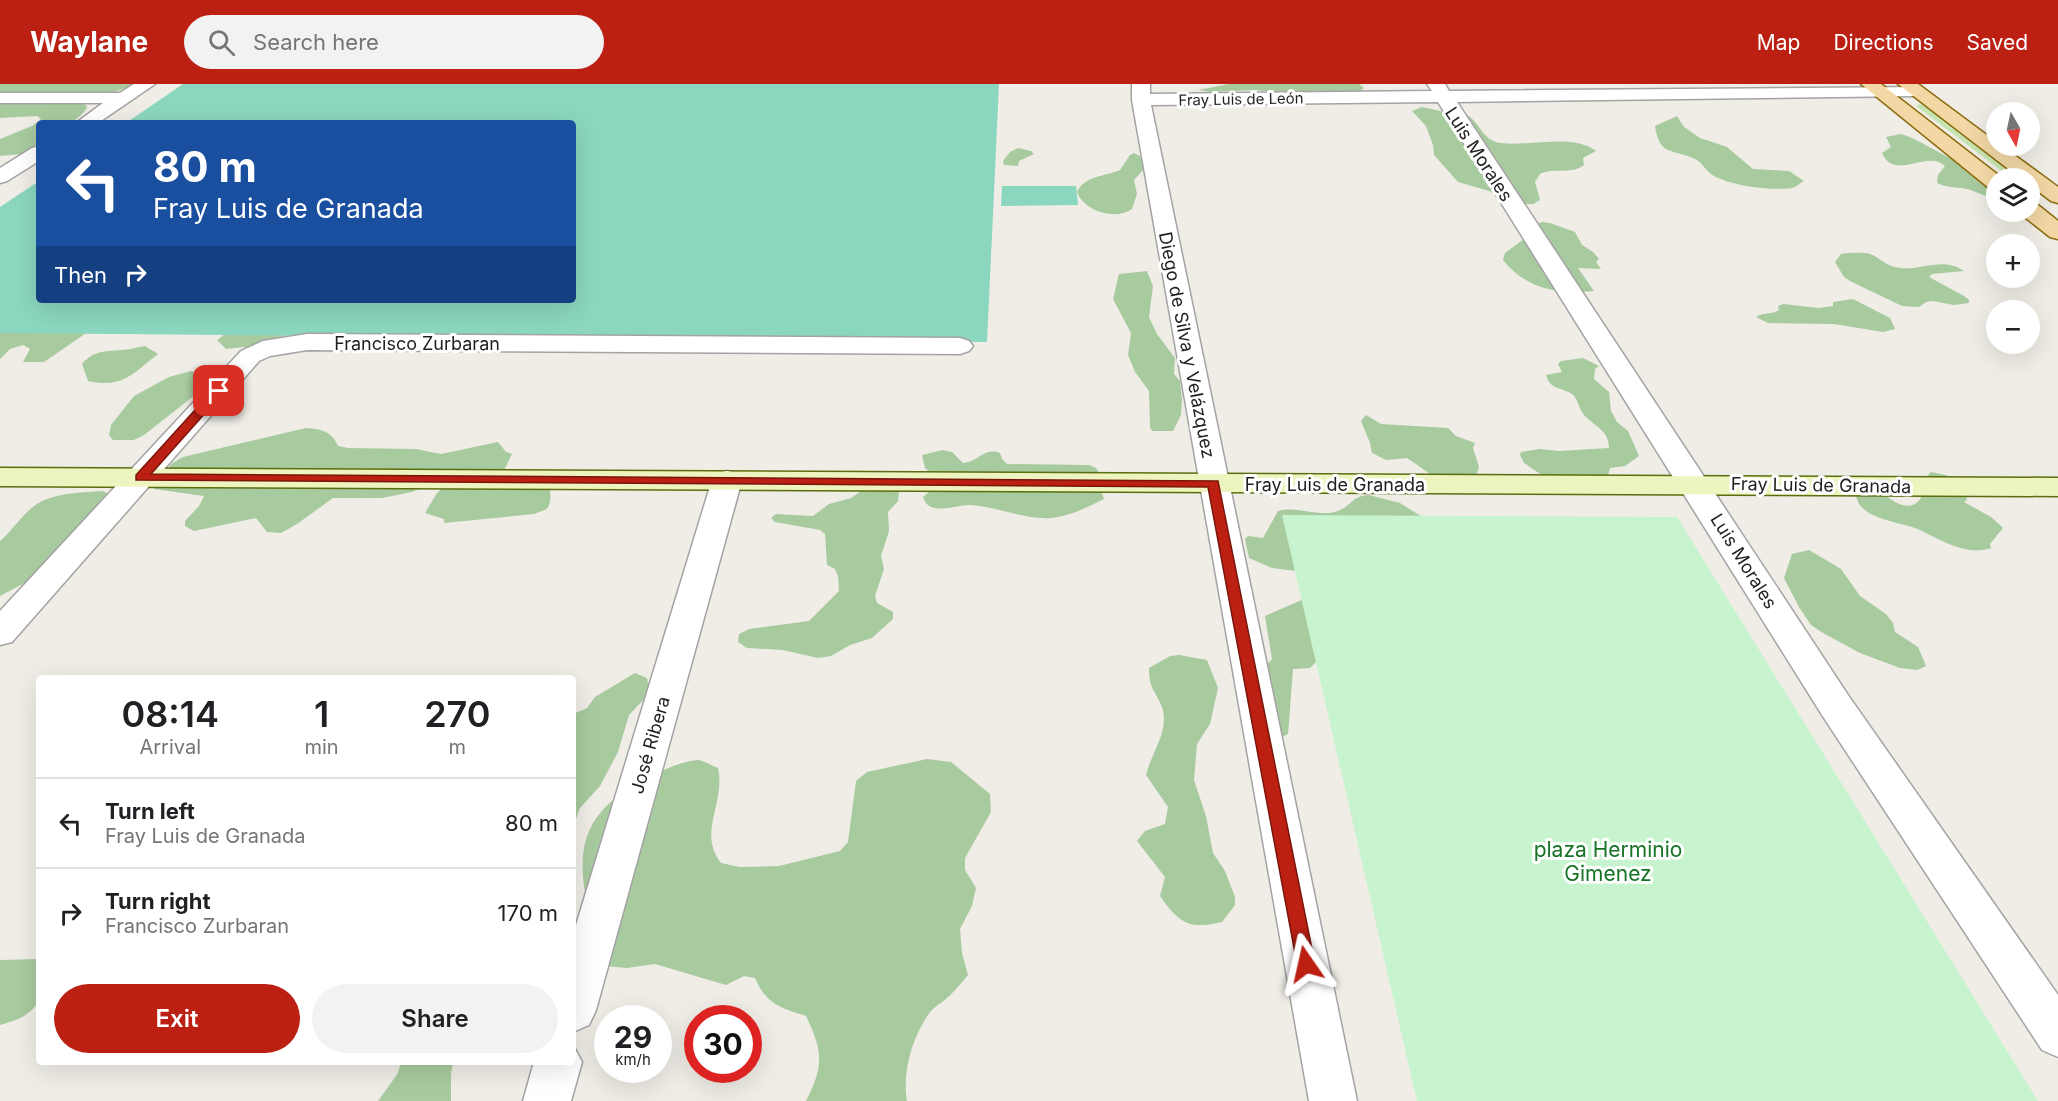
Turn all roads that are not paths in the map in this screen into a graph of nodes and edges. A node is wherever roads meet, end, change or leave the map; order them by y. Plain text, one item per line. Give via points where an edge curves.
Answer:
1 (146, 84) edge
2 (1874, 87) edge
3 (1912, 87) edge
4 (1439, 90) edge
5 (1141, 92) edge
6 (0, 98) edge
7 (123, 98) junction
8 (90, 120) edge
9 (36, 154) edge
10 (1986, 176) edge
11 (0, 177) edge
12 (2058, 197) edge
13 (2040, 215) edge
14 (2040, 218) edge
15 (2058, 223) edge
16 (2058, 232) edge
17 (960, 346) dead end
18 (0, 477) edge
19 (141, 478) junction
20 (727, 480) junction
21 (1213, 484) junction
22 (1694, 484) junction
23 (2058, 487) edge
24 (0, 633) edge
25 (576, 1000) edge
26 (2058, 1034) edge
27 (557, 1065) edge
28 (547, 1101) edge
29 (1333, 1101) edge

1 - 7 street
2 - 3 street, Fray Luis de León
2 - 4 street, Fray Luis de León
2 - 10 main road
3 - 12 main road
4 - 5 street, Fray Luis de León
4 - 22 street, Luis Morales
5 - 21 street, Diego de Silva y Velázquez
6 - 7 street
7 - 8 street
9 - 11 street
13 - 15 street
14 - 16 main road
17 - 19 street, Francisco Zurbaran via 286,343 263,348 250,356
18 - 19 street, Fray Luis de Granada
19 - 20 street, Fray Luis de Granada
19 - 24 street, Francisco Zurbaran
20 - 21 street, Fray Luis de Granada
20 - 25 street, José Ribera
21 - 22 street, Fray Luis de Granada
21 - 29 street, Diego de Silva y Velázquez
22 - 23 street, Fray Luis de Granada
22 - 26 street, Luis Morales via 1835,705
27 - 28 street

